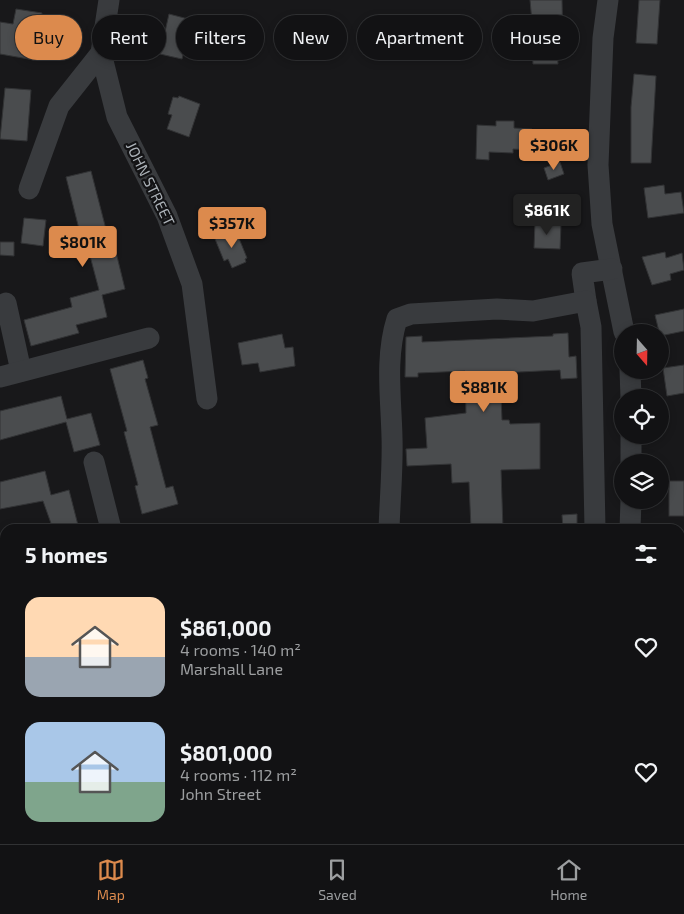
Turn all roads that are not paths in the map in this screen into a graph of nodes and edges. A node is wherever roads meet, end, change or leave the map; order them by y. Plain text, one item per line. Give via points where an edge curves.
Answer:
1 (109, 0) edge
2 (608, 0) edge
3 (107, 15) edge
4 (95, 60) edge
5 (103, 60) edge
6 (28, 188) dead end
7 (612, 269) junction
8 (586, 301) junction
9 (6, 303) dead end
10 (622, 324) edge
11 (149, 338) dead end
12 (21, 371) junction
13 (0, 377) edge
14 (207, 399) dead end
15 (94, 462) dead end
16 (631, 509) edge
17 (110, 524) edge
18 (389, 524) edge
19 (595, 524) edge
20 (630, 524) edge

1 - 3 street, JOHN STREET
2 - 7 street via 598,165 602,224
4 - 6 street via 59,106
5 - 14 street, JOHN STREET via 116,117 167,216 192,284
7 - 8 street via 582,273
7 - 10 street
8 - 18 street via 534,311 497,309 411,314 396,319 391,336 389,376 392,438
8 - 19 street via 592,327
9 - 12 street
11 - 12 street
12 - 13 street
15 - 17 street
16 - 20 street

